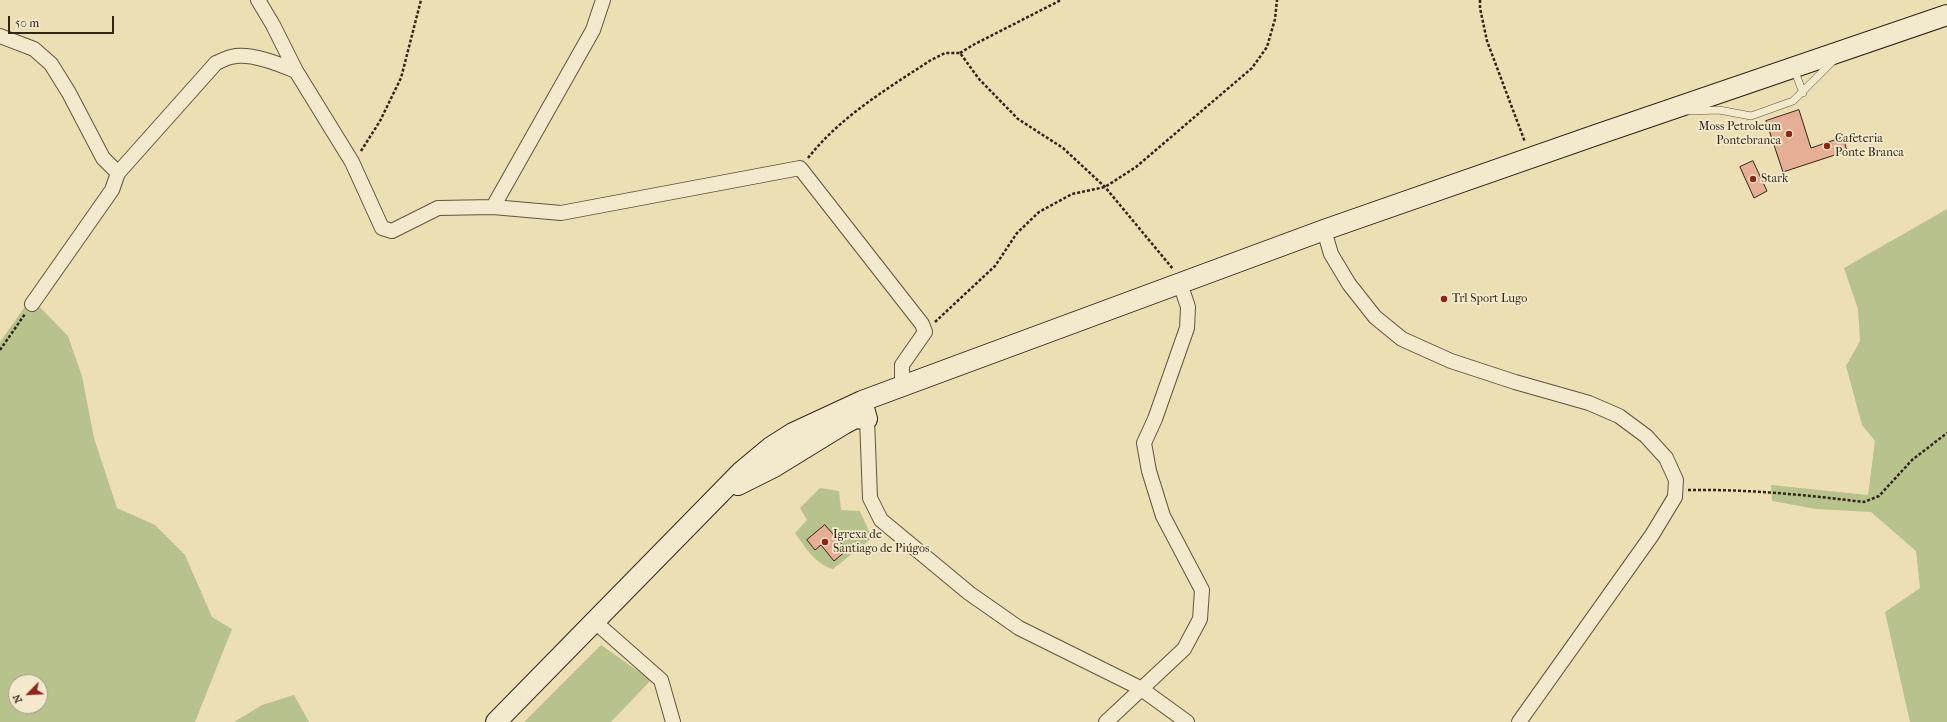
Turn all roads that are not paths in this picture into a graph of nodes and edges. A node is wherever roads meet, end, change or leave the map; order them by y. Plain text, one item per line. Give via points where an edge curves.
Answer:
1 (258, 0) edge
2 (603, 0) edge
3 (1947, 16) edge
4 (0, 36) edge
5 (1844, 51) junction
6 (1794, 68) junction
7 (296, 71) junction
8 (1803, 93) junction
9 (1666, 111) junction
10 (118, 173) junction
11 (493, 207) junction
12 (1324, 230) junction
13 (1180, 284) junction
14 (32, 304) road end
15 (902, 386) junction
16 (864, 410) junction
17 (594, 621) junction
18 (1140, 688) junction
19 (496, 722) edge
20 (673, 722) edge
21 (1106, 722) edge
22 (1187, 722) edge
23 (1519, 722) edge

1 - 7 street
2 - 11 street via 593,30
3 - 5 main road
4 - 10 street via 34,49 51,64 103,158
5 - 6 main road
5 - 8 lane
6 - 8 lane
6 - 9 main road
7 - 10 street via 255,58 232,56 216,63
7 - 11 street via 351,161 382,228 392,231 438,208
8 - 9 lane via 1793,100 1751,116 1719,110
9 - 12 main road
10 - 14 street via 112,190
11 - 15 street via 560,213 800,168 909,306 925,332 902,364
12 - 13 main road
12 - 23 street via 1331,254 1349,284 1374,316 1402,339 1451,361 1589,403 1619,416 1646,436 1666,458 1676,480 1674,497 1652,535
13 - 15 main road
13 - 18 street via 1188,307 1187,328 1144,443 1149,471 1163,516 1202,590 1200,619 1184,649
15 - 16 main road
16 - 17 main road via 793,433 771,447 713,499
16 - 18 street via 870,498 882,520 969,593 1019,628
17 - 19 main road
17 - 20 street via 661,680
18 - 21 street
18 - 22 street

